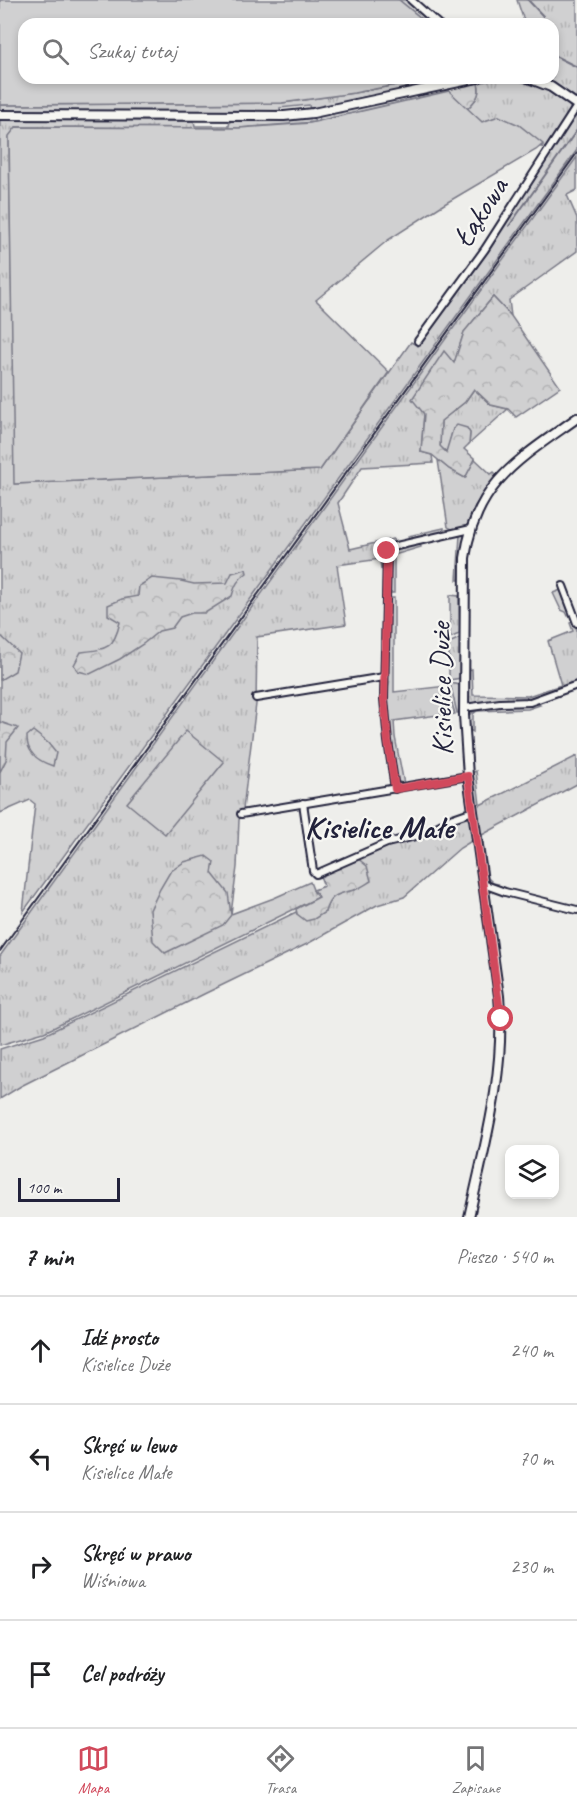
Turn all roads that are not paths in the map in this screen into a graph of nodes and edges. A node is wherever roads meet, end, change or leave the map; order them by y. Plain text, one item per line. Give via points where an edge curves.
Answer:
1 (411, 0) edge
2 (431, 18) edge
3 (450, 84) edge
4 (543, 84) edge
5 (577, 105) edge
6 (0, 115) edge
7 (418, 341) dead end
8 (577, 418) edge
9 (471, 529) junction
10 (563, 586) dead end
11 (577, 623) edge
12 (384, 677) junction
13 (577, 685) edge
14 (256, 698) dead end
15 (464, 708) junction
16 (468, 776) junction
17 (395, 789) junction
18 (303, 803) junction
19 (472, 811) junction
20 (241, 814) dead end
21 (483, 884) junction
22 (577, 910) edge
23 (469, 1217) edge

1 - 2 street
3 - 6 street via 284,116
4 - 5 street
5 - 7 street, Łąkowa via 485,249
8 - 9 street, Kisielice Duże via 503,475 483,500
9 - 12 street via 387,551
9 - 15 street, Kisielice Duże via 464,572
10 - 11 street
12 - 14 street
12 - 17 street
13 - 15 street via 530,702
15 - 16 street, Kisielice Duże
16 - 17 street
16 - 19 street, Kisielice Duże
17 - 18 street
18 - 19 street via 316,874 387,843 424,834
18 - 20 street
19 - 21 street, Kisielice Duże
21 - 22 street
21 - 23 street, Kisielice Duże via 499,996 501,1049

